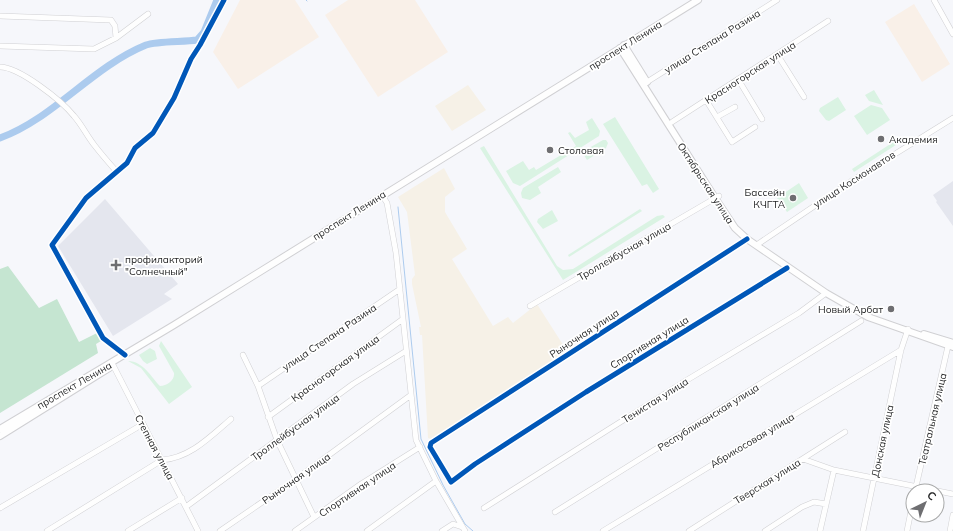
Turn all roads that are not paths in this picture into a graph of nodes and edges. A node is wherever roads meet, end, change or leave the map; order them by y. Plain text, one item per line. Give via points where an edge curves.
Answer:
1 (224, 0) edge
2 (698, 0) edge
3 (777, 0) edge
4 (934, 0) edge
5 (148, 14) dead end
6 (0, 16) edge
7 (828, 21) dead end
8 (953, 34) edge
9 (116, 38) junction
10 (0, 46) edge
11 (622, 47) junction
12 (777, 54) junction
13 (0, 67) edge
14 (738, 79) junction
15 (645, 83) junction
16 (804, 97) dead end
17 (706, 100) junction
18 (735, 107) dead end
19 (717, 117) junction
20 (953, 118) edge
21 (762, 119) dead end
22 (672, 122) junction
23 (755, 128) dead end
24 (117, 172) junction
25 (382, 195) junction
26 (717, 197) junction
27 (747, 239) junction
28 (758, 244) junction
29 (787, 268) junction
30 (400, 289) junction
31 (826, 292) junction
32 (530, 306) dead end
33 (403, 319) junction
34 (861, 321) dead end
35 (908, 331) junction
36 (951, 345) edge
37 (406, 350) junction
38 (901, 350) junction
39 (125, 355) junction
40 (243, 355) dead end
41 (112, 363) junction
42 (258, 386) junction
43 (411, 395) junction
44 (268, 417) junction
45 (231, 419) dead end
46 (143, 424) junction
47 (0, 429) edge
48 (845, 432) dead end
49 (0, 436) edge
50 (277, 440) junction
51 (431, 443) joint
52 (420, 447) junction
53 (803, 459) junction
54 (162, 460) junction
55 (834, 470) junction
56 (296, 478) junction
57 (874, 479) junction
58 (436, 481) junction
59 (917, 483) edge
60 (905, 486) edge
61 (182, 498) junction
62 (826, 504) junction
63 (186, 506) junction
64 (0, 508) edge
65 (484, 508) dead end
66 (555, 512) dead end
67 (953, 515) edge
68 (314, 518) junction
69 (463, 529) edge
70 (47, 531) edge
71 (128, 531) edge
72 (198, 531) edge
73 (220, 531) edge
74 (295, 531) edge
75 (367, 531) edge
76 (442, 531) edge
77 (603, 531) edge
78 (689, 531) edge
79 (765, 531) edge
80 (820, 531) edge
81 (863, 531) edge
82 (950, 531) edge

1 - 24 street via 191,59 174,98 153,133 135,148 127,163
2 - 11 main road, проспект Ленина
3 - 15 street, улица Степана Разина
4 - 8 street
5 - 9 street
6 - 9 street via 111,20 115,26
7 - 12 street, Красногорская улица
9 - 10 street via 94,49
11 - 15 main road, Октябрьская улица
11 - 15 main road, Октябрьская улица via 639,78
11 - 25 main road, проспект Ленина
12 - 14 street, Красногорская улица
12 - 16 street
13 - 24 street via 12,69 62,104
14 - 17 street, Красногорская улица
14 - 21 street
15 - 22 main road, Октябрьская улица
15 - 26 main road, Октябрьская улица
17 - 19 street
17 - 22 street, Красногорская улица
18 - 19 street
19 - 23 street via 732,142
20 - 28 street, улица Космонавтов via 859,176
22 - 26 main road, Октябрьская улица
24 - 39 street via 86,198 52,245 103,338
25 - 30 street via 387,203
25 - 39 main road, проспект Ленина
26 - 27 main road, Октябрьская улица via 735,228
26 - 28 main road, Октябрьская улица via 737,225
26 - 32 street, Троллейбусная улица
27 - 29 main road, Октябрьская улица
27 - 51 street, Рыночная улица
28 - 35 main road, Октябрьская улица via 852,305
29 - 31 main road, Октябрьская улица
29 - 51 street, Спортивная улица via 522,433 451,482 430,447
30 - 33 street
30 - 42 street, улица Степана Разина
31 - 35 main road, Октябрьская улица via 868,317
31 - 65 street, Тенистая улица via 798,313
33 - 37 street
33 - 44 street, Красногорская улица
34 - 66 street, Республиканская улица
35 - 36 main road, Октябрьская улица
35 - 38 street, Донская улица
36 - 59 street, Театральная улица
37 - 43 street
37 - 50 street, Троллейбусная улица via 353,384
38 - 57 street, Донская улица
38 - 77 street, Абрикосовая улица
39 - 41 main road, проспект Ленина
40 - 42 street
41 - 46 street, Степная улица
41 - 47 main road, проспект Ленина via 106,364
41 - 49 main road via 107,369
42 - 44 street
43 - 52 street via 416,440
43 - 56 street, Рыночная улица
44 - 50 street
45 - 54 street via 201,444 176,459
46 - 54 street, Степная улица
46 - 64 street
48 - 53 street, Тверская улица
50 - 56 street
50 - 63 street, Троллейбусная улица
52 - 58 street
52 - 68 street, Спортивная улица via 361,484
53 - 55 street
53 - 78 street, Тверская улица
54 - 61 street, Степная улица
54 - 70 street
55 - 57 street
55 - 62 street
56 - 68 street
56 - 73 street, Рыночная улица
57 - 60 street
57 - 81 street, Донская улица
58 - 69 street
58 - 75 street
61 - 63 street, Степная улица
61 - 71 street
62 - 79 street via 814,502 802,507
62 - 80 street
63 - 72 street, Степная улица
67 - 82 street
68 - 74 street, Спортивная улица
69 - 76 street via 453,524

